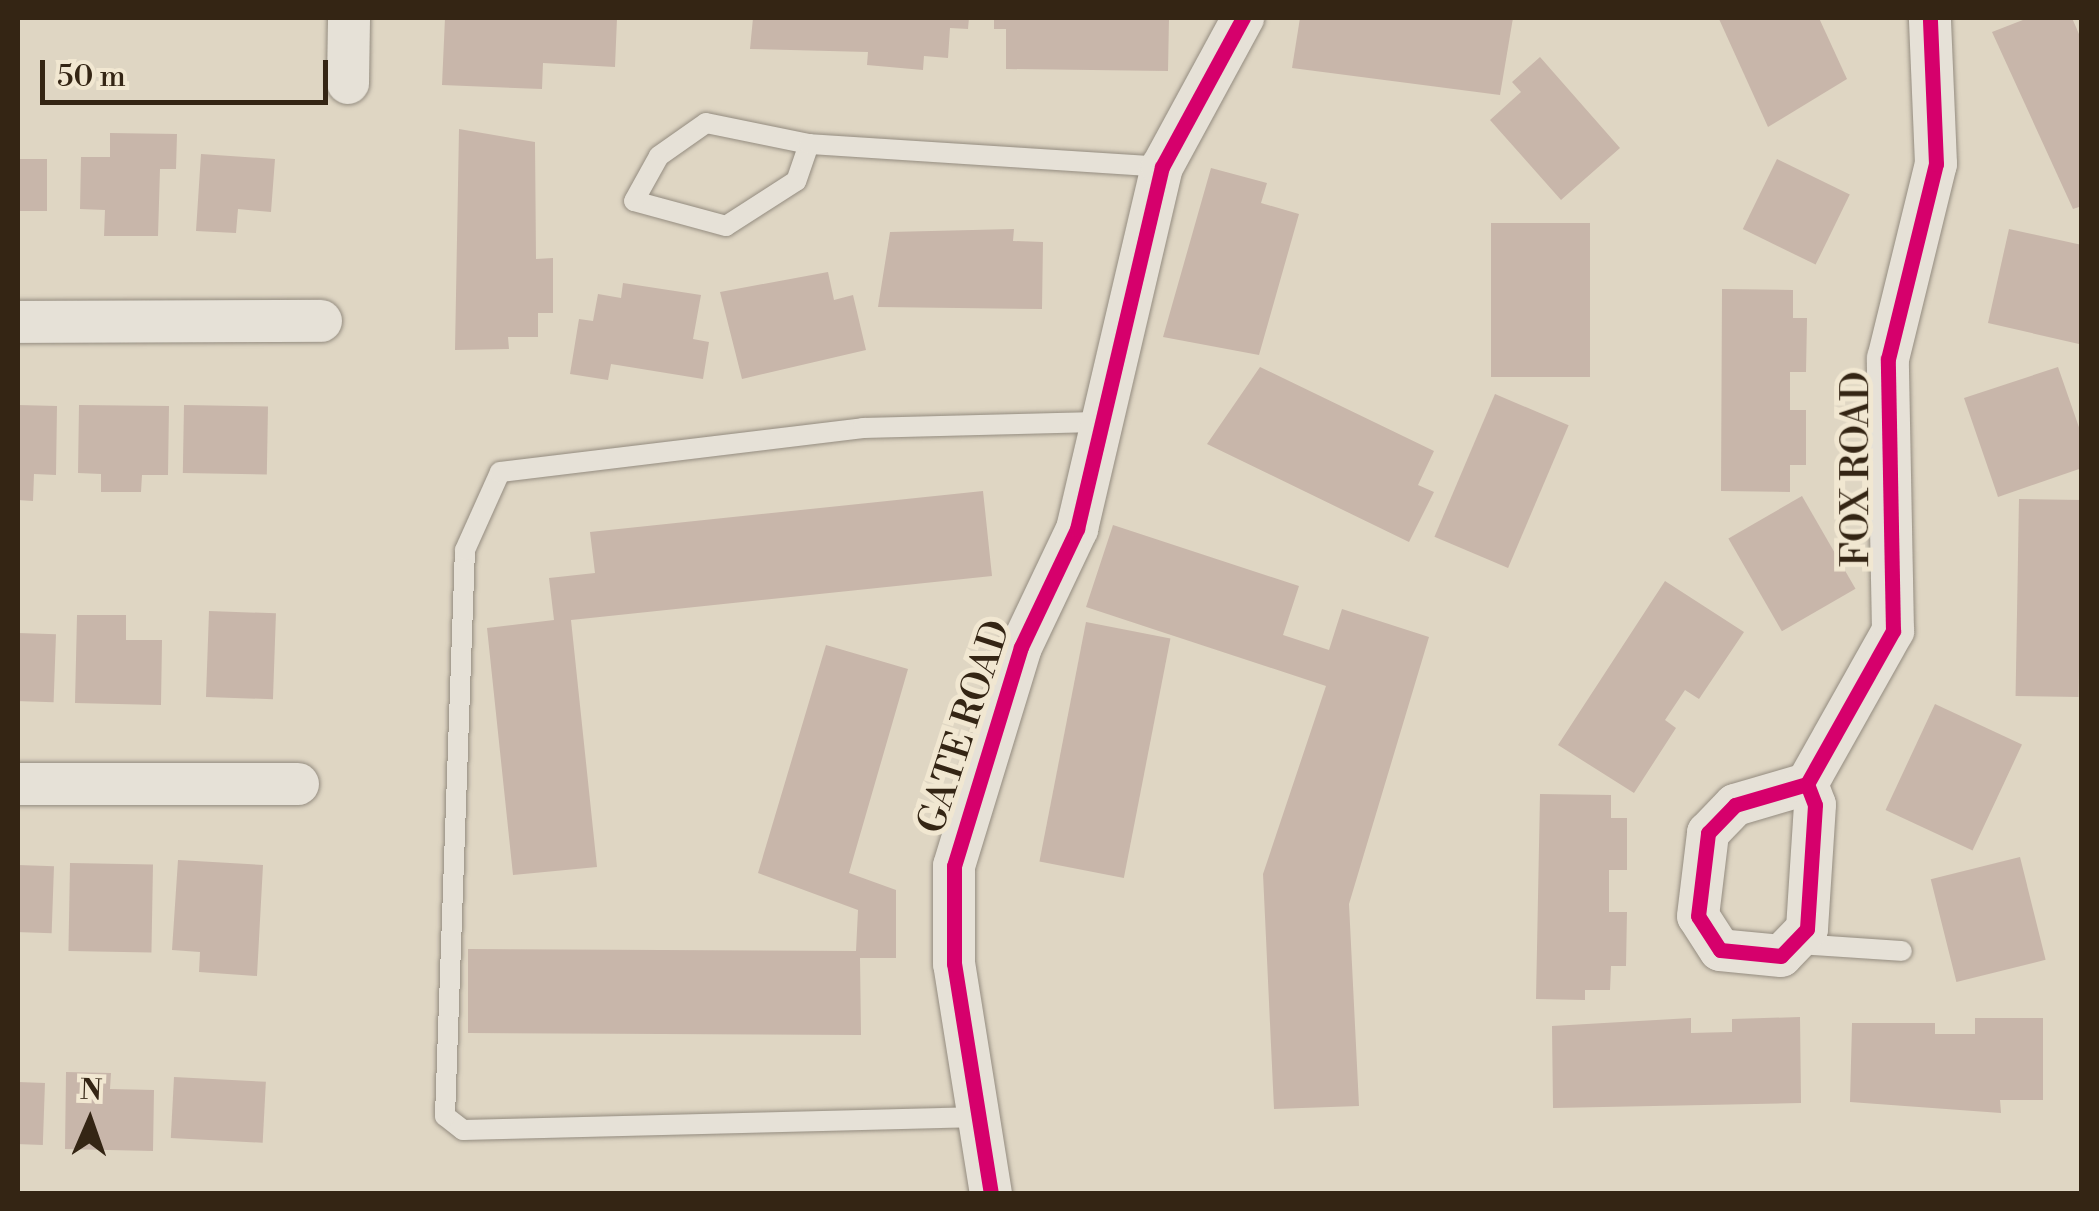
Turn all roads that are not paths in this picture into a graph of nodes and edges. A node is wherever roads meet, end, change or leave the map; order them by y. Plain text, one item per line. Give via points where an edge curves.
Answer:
1 (348, 18) edge
2 (1242, 18) edge
3 (1930, 18) edge
4 (348, 83) dead end
5 (809, 144) junction
6 (1162, 167) junction
7 (321, 320) dead end
8 (18, 322) edge
9 (1096, 422) junction
10 (18, 784) edge
11 (298, 784) dead end
12 (1808, 784) junction
13 (1797, 944) junction
14 (1902, 951) dead end
15 (985, 1117) junction
16 (991, 1194) edge

1 - 4 street
2 - 6 street, GATE ROAD
3 - 12 street, FOX ROAD via 1936,164 1888,359 1893,631
5 - 5 lane via 706,123 659,156 634,201 726,226 796,182
5 - 6 lane
6 - 9 street, GATE ROAD
7 - 8 street
9 - 15 street, GATE ROAD via 1077,529 1020,647 954,866 954,964
9 - 15 lane via 863,428 500,472 465,550 446,1116 464,1130
10 - 11 street
12 - 13 street via 1812,880
12 - 13 street via 1721,814 1696,882 1698,916 1720,950 1760,960
13 - 14 lane
15 - 16 street, GATE ROAD

